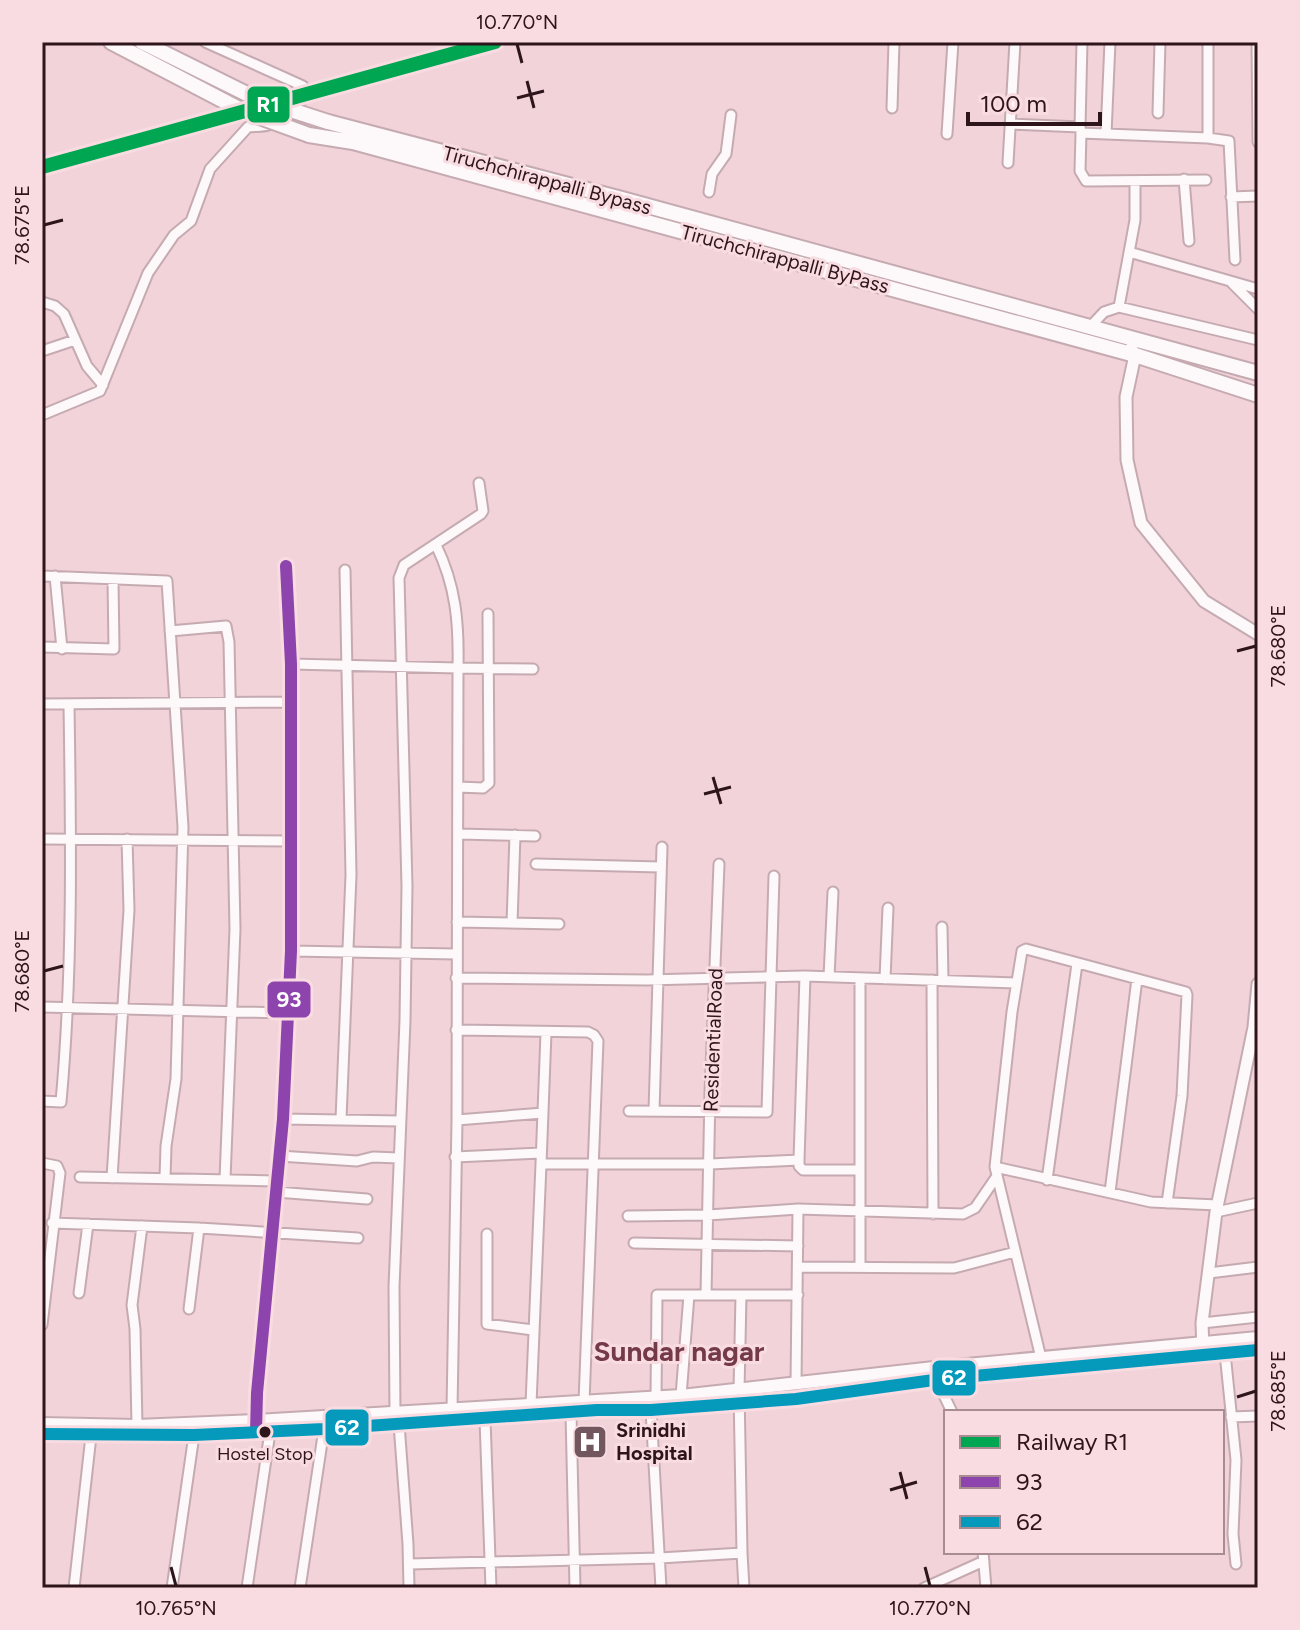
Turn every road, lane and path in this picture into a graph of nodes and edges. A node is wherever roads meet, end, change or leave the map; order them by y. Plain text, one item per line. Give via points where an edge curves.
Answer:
1 (111, 42) edge
2 (142, 42) edge
3 (205, 42) edge
4 (894, 42) edge
5 (953, 42) edge
6 (1015, 42) edge
7 (1082, 42) edge
8 (1110, 42) edge
9 (1160, 42) edge
10 (1208, 42) edge
11 (1257, 42) edge
12 (892, 108) dead end
13 (1158, 113) dead end
14 (731, 115) dead end
15 (1010, 124) junction
16 (1080, 130) junction
17 (947, 134) dead end
18 (1106, 134) junction
19 (1208, 138) junction
20 (1258, 142) edge
21 (1008, 163) dead end
22 (1184, 179) junction
23 (1206, 180) dead end
24 (1135, 181) junction
25 (709, 192) dead end
26 (1258, 196) edge
27 (1231, 197) junction
28 (1189, 241) dead end
29 (1129, 252) junction
30 (1235, 260) dead end
31 (1231, 281) junction
32 (1258, 289) edge
33 (42, 302) edge
34 (1119, 307) junction
35 (1258, 309) edge
36 (1054, 318) junction
37 (1089, 328) junction
38 (75, 340) junction
39 (1258, 340) edge
40 (1146, 343) junction
41 (42, 351) edge
42 (1135, 355) junction
43 (1258, 373) edge
44 (103, 385) junction
45 (1227, 387) junction
46 (1258, 395) edge
47 (42, 415) edge
48 (479, 483) dead end
49 (436, 545) junction
50 (286, 566) dead end
51 (345, 570) dead end
52 (42, 576) edge
53 (55, 576) junction
54 (113, 580) junction
55 (488, 614) dead end
56 (170, 631) junction
57 (1258, 634) edge
58 (42, 647) edge
59 (62, 649) junction
60 (291, 664) junction
61 (348, 665) junction
62 (403, 667) junction
63 (458, 668) junction
64 (488, 668) junction
65 (533, 669) dead end
66 (231, 702) junction
67 (291, 702) junction
68 (176, 703) junction
69 (42, 704) edge
70 (69, 704) junction
71 (458, 787) junction
72 (459, 834) junction
73 (515, 835) junction
74 (535, 836) dead end
75 (42, 839) edge
76 (71, 839) junction
77 (127, 839) junction
78 (182, 840) junction
79 (235, 840) junction
80 (292, 841) junction
81 (662, 847) dead end
82 (536, 864) dead end
83 (719, 864) dead end
84 (661, 867) junction
85 (774, 876) dead end
86 (833, 892) dead end
87 (888, 908) dead end
88 (457, 922) junction
89 (512, 923) junction
90 (559, 924) dead end
91 (942, 927) dead end
92 (291, 951) junction
93 (349, 952) junction
94 (406, 953) junction
95 (456, 954) junction
96 (1077, 964) junction
97 (805, 976) junction
98 (771, 977) junction
99 (829, 977) junction
100 (456, 978) junction
101 (715, 978) junction
102 (885, 979) junction
103 (1137, 979) junction
104 (658, 980) junction
105 (860, 980) junction
106 (938, 980) junction
107 (1016, 983) junction
108 (1258, 984) edge
109 (42, 1007) edge
110 (68, 1008) junction
111 (121, 1009) junction
112 (177, 1010) junction
113 (231, 1012) junction
114 (287, 1013) junction
115 (456, 1030) junction
116 (546, 1033) junction
117 (42, 1101) edge
118 (629, 1111) dead end
119 (654, 1111) junction
120 (710, 1112) junction
121 (543, 1113) junction
122 (283, 1119) junction
123 (341, 1119) junction
124 (457, 1120) junction
125 (400, 1121) junction
126 (279, 1156) junction
127 (455, 1157) junction
128 (398, 1158) junction
129 (541, 1158) junction
130 (799, 1160) junction
131 (42, 1163) edge
132 (594, 1164) junction
133 (710, 1164) junction
134 (859, 1170) junction
135 (996, 1171) junction
136 (80, 1177) dead end
137 (112, 1178) junction
138 (165, 1178) junction
139 (225, 1179) junction
140 (1047, 1180) junction
141 (276, 1181) junction
142 (276, 1192) junction
143 (1110, 1192) junction
144 (367, 1199) dead end
145 (1167, 1203) junction
146 (1258, 1203) edge
147 (798, 1209) junction
148 (1217, 1209) junction
149 (860, 1211) junction
150 (933, 1214) junction
151 (708, 1215) junction
152 (628, 1216) dead end
153 (52, 1223) junction
154 (88, 1224) junction
155 (142, 1226) junction
156 (199, 1228) junction
157 (487, 1234) dead end
158 (272, 1235) junction
159 (358, 1238) dead end
160 (634, 1243) dead end
161 (707, 1245) junction
162 (798, 1246) junction
163 (1015, 1252) junction
164 (798, 1267) junction
165 (860, 1267) junction
166 (1258, 1267) edge
167 (1209, 1273) junction
168 (79, 1293) dead end
169 (689, 1295) junction
170 (706, 1295) junction
171 (741, 1295) junction
172 (798, 1295) junction
173 (189, 1309) dead end
174 (1258, 1317) edge
175 (1202, 1323) junction
176 (42, 1325) edge
177 (533, 1330) junction
178 (1258, 1338) edge
179 (1202, 1348) junction
180 (1258, 1350) edge
181 (1225, 1353) junction
182 (1041, 1358) junction
183 (935, 1374) junction
184 (796, 1384) junction
185 (681, 1396) junction
186 (740, 1397) junction
187 (584, 1402) junction
188 (531, 1404) junction
189 (654, 1404) junction
190 (452, 1410) junction
191 (951, 1410) edge
192 (571, 1413) junction
193 (476, 1416) junction
194 (1258, 1416) edge
195 (1231, 1417) junction
196 (397, 1419) junction
197 (42, 1424) edge
198 (137, 1426) junction
199 (256, 1426) junction
200 (324, 1429) junction
201 (270, 1432) junction
202 (96, 1433) junction
203 (42, 1434) edge
204 (194, 1435) junction
205 (742, 1553) junction
206 (984, 1556) edge
207 (660, 1558) junction
208 (574, 1560) junction
209 (490, 1563) junction
210 (409, 1564) junction
211 (1236, 1564) dead end
212 (74, 1588) edge
213 (172, 1588) edge
214 (247, 1588) edge
215 (300, 1588) edge
216 (409, 1588) edge
217 (491, 1588) edge
218 (575, 1588) edge
219 (661, 1588) edge
220 (744, 1588) edge
221 (924, 1588) edge
222 (986, 1588) edge

1 - 42 highway, Tiruchchirappalli ByPass, bridge via 243,111 309,135 618,212
2 - 36 highway, Tiruchchirappalli Bypass, bridge via 257,99 328,122
3 - 44 street via 303,86 306,94 302,103 270,125 248,127 210,169 191,221 174,235 148,273
4 - 12 street
5 - 17 street
6 - 15 street
7 - 16 street
8 - 18 street
9 - 13 street
10 - 19 street
11 - 20 street
14 - 25 street via 726,154 712,174
15 - 16 street
15 - 21 street
16 - 18 street
16 - 24 street via 1080,171 1086,181
18 - 19 street
19 - 27 street via 1229,141
22 - 23 street
22 - 24 street
22 - 28 street
24 - 29 street
26 - 27 street
27 - 30 street
29 - 31 street
29 - 34 street
31 - 32 street
31 - 35 street
33 - 38 street via 60,309
34 - 37 street via 1104,312
34 - 39 street
36 - 37 highway, Tiruchchirappalli Bypass
36 - 42 street, Tiruchchirappalli Bypass via 1065,327 1129,344
37 - 40 highway, Tiruchchirappalli Bypass
38 - 41 street
38 - 44 street
40 - 43 highway, Tiruchchirappalli Bypass
40 - 45 highway via 1152,355
42 - 45 highway, Tiruchchirappalli ByPass
42 - 57 street via 1126,397 1127,460 1141,523 1204,601
44 - 47 street via 93,395
45 - 46 highway, Tiruchchirappalli ByPass
48 - 49 street via 481,514
49 - 62 street via 401,571
49 - 63 street via 456,604
50 - 60 street
51 - 61 street
52 - 53 street
53 - 54 street
53 - 59 street
54 - 56 street via 167,581
54 - 59 street via 114,649
55 - 64 street
56 - 66 street via 226,626
56 - 68 street
58 - 59 street
60 - 61 street
60 - 67 street
61 - 62 street
61 - 93 street
62 - 63 street
62 - 94 street
63 - 64 street
63 - 71 street
64 - 65 street
64 - 71 street via 489,783 483,788
66 - 67 street
66 - 68 street
66 - 79 street
67 - 80 street
68 - 70 street
68 - 78 street
69 - 70 street
70 - 76 street
71 - 72 street
72 - 73 street
72 - 88 street
73 - 74 street
73 - 89 street
75 - 76 street
76 - 77 street
76 - 110 street
77 - 78 street
77 - 111 street via 129,910
78 - 79 street
78 - 112 street
79 - 80 street
79 - 113 street
80 - 92 street
81 - 84 street
82 - 84 street
83 - 101 street, ResidentialRoad
84 - 104 street
85 - 98 street
86 - 99 street
87 - 102 street
88 - 89 street
88 - 95 street
89 - 90 street
91 - 106 street
92 - 93 street
92 - 114 street
93 - 94 street
93 - 123 street
94 - 95 street
94 - 125 street
95 - 100 street
96 - 103 street
96 - 107 street via 1026,949
96 - 140 street
97 - 98 street
97 - 99 street
97 - 130 street
98 - 101 street
98 - 120 street via 767,1112
99 - 105 street
100 - 104 street
100 - 115 street
101 - 104 street
101 - 120 street, ResidentialRoad
102 - 105 street
102 - 106 street
103 - 143 street
103 - 145 street via 1186,992 1188,997 1182,1096
104 - 119 street
105 - 134 street
106 - 107 street
106 - 150 street
107 - 135 street
108 - 148 street
109 - 110 street
110 - 111 street
110 - 117 street via 61,1102
111 - 112 street
111 - 137 street
112 - 113 street
112 - 138 street
113 - 114 street
113 - 139 street
114 - 122 street
115 - 116 street
115 - 124 street
116 - 121 street
116 - 132 street via 588,1032 598,1041
118 - 119 street
119 - 120 street
120 - 133 street, ResidentialRoad
121 - 124 street
121 - 129 street
122 - 123 street
122 - 126 street
123 - 125 street
124 - 127 street
125 - 128 street
126 - 128 street
126 - 141 street
127 - 129 street
127 - 190 street
128 - 196 street
129 - 132 street
129 - 177 street
130 - 133 street
130 - 134 street via 803,1170
131 - 153 street via 59,1169
132 - 133 street
132 - 187 street
133 - 151 street, ResidentialRoad
134 - 149 street
135 - 140 street
135 - 150 street via 975,1208 963,1214
135 - 163 street
136 - 137 street
137 - 138 street
138 - 139 street
139 - 141 street
140 - 143 street
141 - 142 street
142 - 144 street
142 - 158 street
143 - 145 street
145 - 148 street
146 - 148 street
147 - 149 street
147 - 151 street
147 - 162 street
148 - 167 street
149 - 150 street
149 - 165 street
151 - 152 street
151 - 161 street, ResidentialRoad
153 - 154 street
153 - 176 street
154 - 155 street
154 - 168 street
155 - 156 street
155 - 198 street via 132,1305
156 - 158 street
156 - 173 street
157 - 177 street via 487,1324
158 - 159 street
158 - 199 street
160 - 161 street
161 - 162 street
161 - 170 street, ResidentialRoad
162 - 164 street
163 - 165 street via 954,1268
163 - 182 street
164 - 165 street
164 - 172 street
166 - 167 street
167 - 175 street
169 - 170 street
169 - 185 street
169 - 189 street via 657,1295
170 - 171 street
171 - 172 street
171 - 186 street
172 - 184 street
174 - 175 street
175 - 179 street
177 - 188 street
178 - 179 main road
179 - 181 main road
179 - 182 main road
179 - 183 main road
180 - 181 main road
181 - 195 street
182 - 183 main road
183 - 184 main road
183 - 186 main road via 796,1399
183 - 191 street
184 - 186 main road
185 - 186 main road
185 - 189 main road
186 - 189 main road
186 - 205 street
187 - 188 main road
187 - 189 main road
188 - 193 main road
189 - 192 main road
189 - 207 street
190 - 193 main road
190 - 196 main road
192 - 193 main road
192 - 208 street
193 - 196 main road
193 - 209 street
194 - 195 street
195 - 211 street
196 - 199 main road
196 - 200 main road
196 - 210 street
197 - 202 main road
198 - 199 main road
198 - 202 main road
199 - 201 main road
199 - 204 main road
200 - 201 main road
200 - 215 street
201 - 214 street
202 - 203 main road
202 - 204 main road
202 - 212 street
204 - 213 street
205 - 207 street
205 - 220 street
206 - 221 street
206 - 222 street
207 - 208 street
207 - 219 street
208 - 209 street
208 - 218 street
209 - 210 street
209 - 217 street
210 - 216 street

